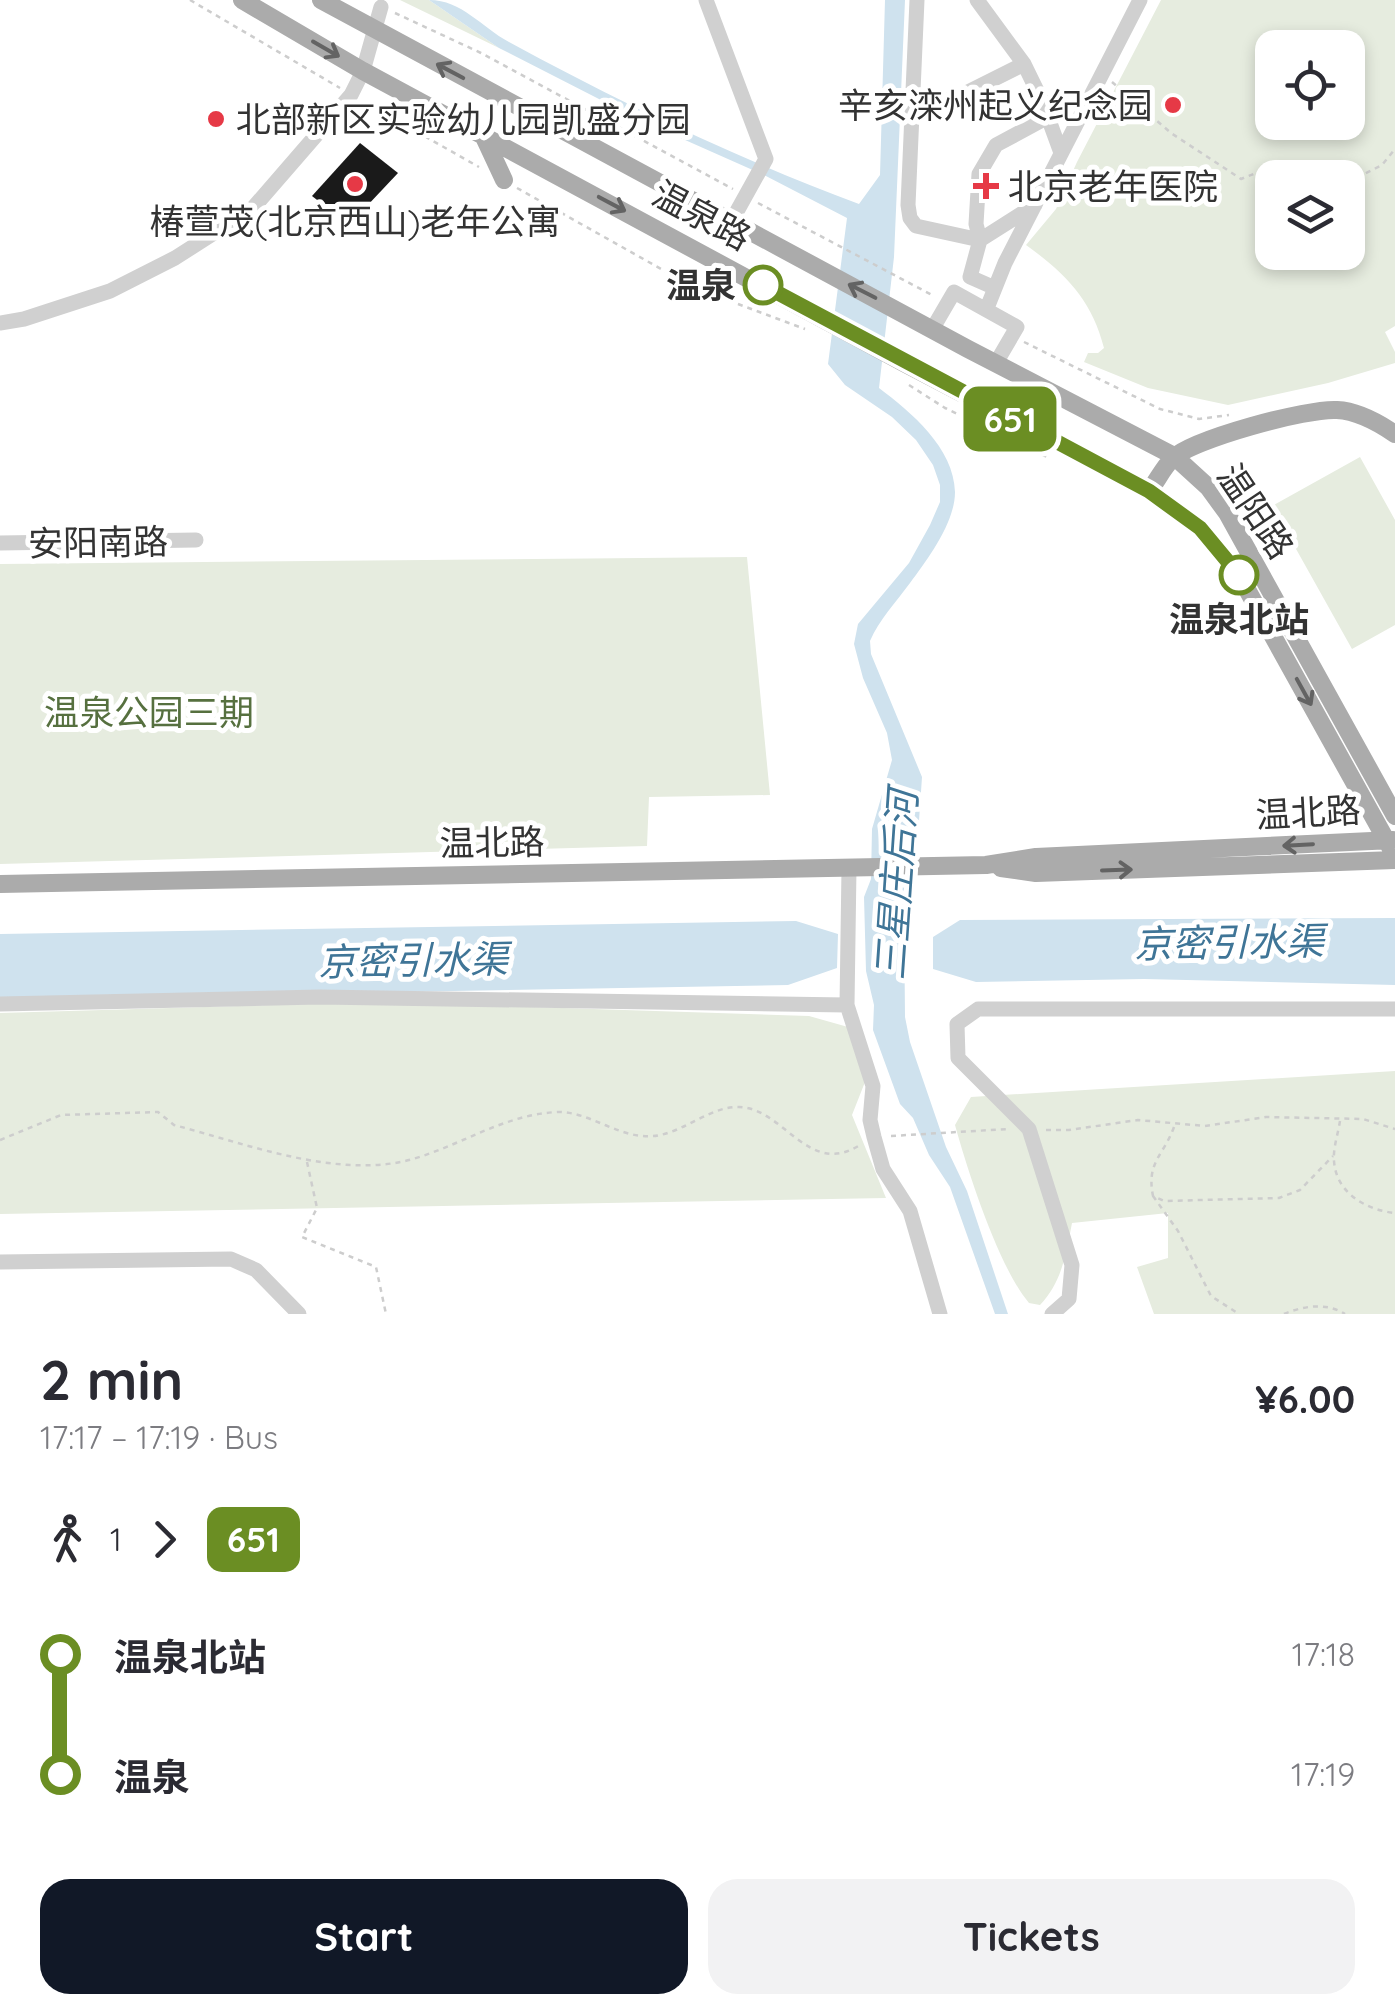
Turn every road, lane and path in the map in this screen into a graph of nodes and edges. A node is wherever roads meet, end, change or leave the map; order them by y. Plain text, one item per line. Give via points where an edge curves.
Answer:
1 (242, 0) edge
2 (322, 0) edge
3 (706, 0) edge
4 (917, 0) edge
5 (977, 0) edge
6 (1140, 0) edge
7 (381, 7) joint
8 (374, 30) junction
9 (1024, 64) junction
10 (363, 71) junction
11 (1103, 74) junction
12 (912, 108) junction
13 (1048, 116) junction
14 (483, 135) junction
15 (1395, 150) edge
16 (1061, 153) junction
17 (1255, 173) edge
18 (1365, 174) edge
19 (504, 180) dead end
20 (746, 196) junction
21 (1035, 205) junction
22 (731, 222) junction
23 (980, 240) junction
24 (995, 288) junction
25 (948, 304) junction
26 (987, 308) junction
27 (0, 323) edge
28 (933, 328) junction
29 (1012, 336) junction
30 (996, 363) junction
31 (1230, 415) dead end
32 (1395, 434) edge
33 (1174, 456) junction
34 (1149, 491) junction
35 (196, 540) dead end
36 (0, 543) edge
37 (1395, 816) edge
38 (1393, 849) edge
39 (858, 868) junction
40 (0, 884) edge
41 (0, 1004) edge
42 (847, 1006) junction
43 (1395, 1009) edge
44 (1340, 1120) junction
45 (1175, 1124) junction
46 (1029, 1129) junction
47 (1395, 1129) edge
48 (900, 1136) dead end
49 (874, 1137) junction
50 (0, 1140) edge
51 (1333, 1156) junction
52 (306, 1159) junction
53 (1153, 1196) junction
54 (1395, 1214) edge
55 (0, 1262) edge
56 (299, 1314) edge
57 (386, 1314) edge
58 (940, 1314) edge
59 (1052, 1314) edge
60 (1239, 1314) edge
61 (1284, 1314) edge
62 (1345, 1314) edge

1 -> 10 main road, 温泉路
2 - 8 main road, 温泉路
3 - 20 street via 766,159
4 - 12 street
5 - 9 street
6 - 11 street
7 - 8 street
7 - 20 path via 482,53
8 - 10 street
22 -> 8 main road, 温泉路
9 - 12 street via 956,98
9 - 13 street
10 - 14 main road, 温泉路
10 - 27 street via 351,95 252,208 110,291
11 - 16 street
11 - 17 path via 1172,133 1241,179
12 - 23 street via 910,218 916,226
13 - 16 street
13 - 23 street via 996,145 979,174
14 - 19 main road
14 -> 34 main road, 温泉路
15 - 18 path
16 - 21 street
20 - 22 street
20 - 25 path
21 - 23 street
21 - 24 street
28 -> 22 main road, 温泉路
23 - 24 street via 970,277
24 - 26 street
25 - 26 street via 954,292
25 - 28 street
26 - 29 street via 1017,326
28 - 30 main road, 温泉路
29 - 30 street
29 - 31 path via 1160,409 1199,419
30 - 33 main road, 温泉路
32 - 33 main road via 1340,410 1296,414
33 - 34 main road
33 - 37 main road, 温阳路 via 1228,513
34 -> 38 main road, 温阳路 via 1200,528 1234,566
35 - 36 street, 安阳南路
38 - 39 main road, 温北路
39 - 40 main road, 温北路
39 - 42 street
41 - 42 street via 319,997
42 - 49 street via 873,1086
43 - 46 street via 978,1010 957,1024 958,1058
44 - 45 path
44 - 47 path
44 - 51 path
45 - 46 path via 1138,1120
45 - 53 path via 1152,1165
46 - 48 path
46 - 59 street via 1072,1265 1070,1299
49 - 52 path via 848,1153 818,1153 756,1111 737,1106 659,1136 629,1135 563,1112 496,1124 412,1159 348,1165
49 - 58 street via 883,1170 910,1211
50 - 52 path via 61,1115 158,1112 174,1125
51 - 53 path via 1300,1190 1279,1198
51 - 54 path via 1349,1194
52 - 57 path via 317,1208 302,1237 376,1266
53 - 60 path via 1212,1296
55 - 56 street via 231,1260 256,1270
61 - 62 path via 1304,1306

